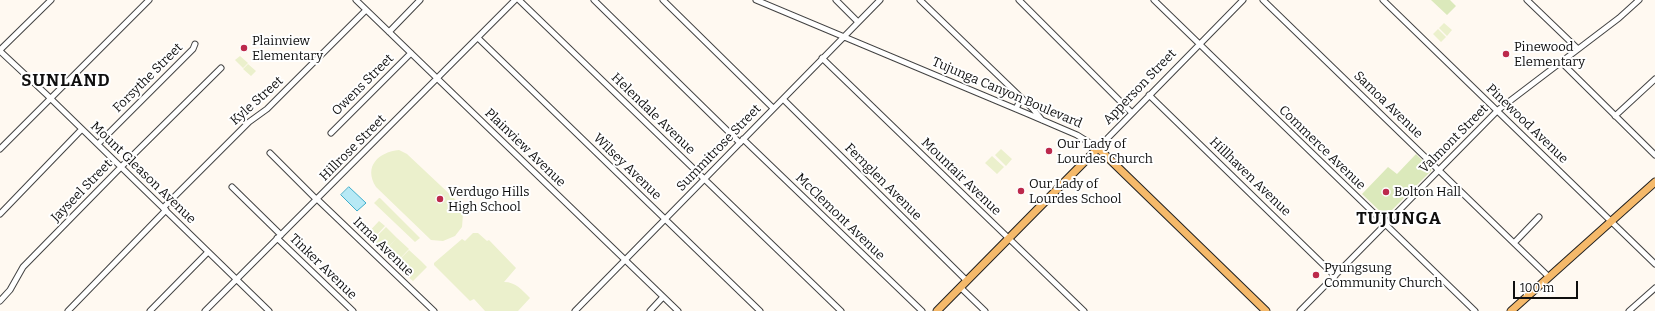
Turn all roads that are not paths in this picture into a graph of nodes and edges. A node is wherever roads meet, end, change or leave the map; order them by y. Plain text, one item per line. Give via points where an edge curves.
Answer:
1 (51, 0) edge
2 (149, 0) edge
3 (356, 0) edge
4 (420, 0) edge
5 (515, 0) edge
6 (519, 0) edge
7 (594, 0) edge
8 (663, 0) edge
9 (756, 0) edge
10 (836, 0) edge
11 (880, 0) edge
12 (920, 0) edge
13 (1020, 0) edge
14 (1154, 0) edge
15 (1243, 0) edge
16 (1263, 0) edge
17 (1383, 0) edge
18 (1527, 0) edge
19 (1536, 0) edge
20 (1639, 0) edge
21 (1532, 4) junction
22 (366, 10) junction
23 (858, 22) junction
24 (389, 32) junction
25 (844, 37) junction
26 (478, 38) junction
27 (195, 44) dead end
28 (1199, 45) junction
29 (1578, 49) junction
30 (0, 50) edge
31 (411, 53) junction
32 (822, 58) junction
33 (1561, 62) junction
34 (221, 68) dead end
35 (438, 79) junction
36 (1655, 80) edge
37 (1150, 95) junction
38 (50, 98) junction
39 (1022, 98) junction
40 (783, 99) junction
41 (773, 108) junction
42 (1016, 109) junction
43 (1498, 110) junction
44 (1132, 113) junction
45 (1615, 116) junction
46 (1044, 122) junction
47 (82, 129) junction
48 (331, 133) dead end
49 (742, 141) junction
50 (98, 144) junction
51 (1098, 148) junction
52 (0, 149) edge
53 (270, 153) dead end
54 (1655, 155) edge
55 (121, 167) junction
56 (1438, 170) junction
57 (704, 179) junction
58 (1655, 182) edge
59 (232, 188) dead end
60 (317, 199) junction
61 (164, 209) junction
62 (0, 214) edge
63 (1539, 217) dead end
64 (665, 219) junction
65 (1612, 221) junction
66 (1385, 224) junction
67 (279, 236) junction
68 (1009, 238) junction
69 (1514, 243) junction
70 (208, 252) junction
71 (625, 260) junction
72 (1655, 264) edge
73 (1335, 276) junction
74 (1549, 277) junction
75 (236, 279) junction
76 (967, 281) junction
77 (960, 287) junction
78 (1655, 288) edge
79 (664, 297) junction
80 (0, 301) edge
81 (68, 311) edge
82 (150, 311) edge
83 (205, 311) edge
84 (269, 311) edge
85 (353, 311) edge
86 (434, 311) edge
87 (574, 311) edge
88 (650, 311) edge
89 (678, 311) edge
90 (760, 311) edge
91 (841, 311) edge
92 (922, 311) edge
93 (937, 311) edge
94 (985, 311) edge
95 (1084, 311) edge
96 (1266, 311) edge
97 (1300, 311) edge
98 (1475, 311) edge
99 (1511, 311) edge
100 (1630, 311) edge

1 - 30 street
2 - 38 street
3 - 22 street, Plainview Avenue
4 - 24 street, Owens Street
5 - 26 street, Hillrose Street
6 - 57 street, Helendale Avenue
7 - 49 street, McClemont Avenue
8 - 41 street
9 - 25 street, Tujunga Canyon Boulevard
10 - 23 street
11 - 23 street, Summitrose Street
12 - 39 street
13 - 44 street
14 - 28 street, Commerce Avenue
15 - 28 street, Apperson Street
16 - 56 street, Samoa Avenue
17 - 43 street, Pinewood Avenue
18 - 21 street
19 - 21 street
20 - 29 street, Valmont Street
21 - 29 street
22 - 24 street, Plainview Avenue
22 - 61 street, Kyle Street via 267,109 249,122
23 - 25 street, Summitrose Street
24 - 31 street, Plainview Avenue
25 - 32 street, Summitrose Street
25 - 42 street, Tujunga Canyon Boulevard
26 - 35 street, Hillrose Street
26 - 64 street, Wilsey Avenue
27 - 50 street, Forsythe Street via 193,49
28 - 37 street, Apperson Street
28 - 66 street, Commerce Avenue
29 - 33 street, Valmont Street
30 - 38 street, Mount Gleason Avenue
31 - 35 street, Plainview Avenue
31 - 48 street, Owens Street
32 - 40 street, Summitrose Street
32 - 68 street, Mountair Avenue
33 - 43 street, Valmont Street
33 - 45 street
34 - 55 street, Jayseel Street
35 - 60 street, Hillrose Street
35 - 71 street, Plainview Avenue
36 - 45 street
37 - 44 street, Apperson Street
37 - 73 street, Hillhaven Avenue
38 - 47 street, Mount Gleason Avenue
38 - 52 street
39 - 42 street
39 - 46 street
40 - 41 street, Summitrose Street
40 - 76 street, Fernglen Avenue
41 - 49 street, Summitrose Street
42 - 46 street, Tujunga Canyon Boulevard
43 - 56 street, Valmont Street
43 - 65 street, Pinewood Avenue
44 - 51 street, Apperson Street
45 - 54 street
46 - 51 street, Tujunga Canyon Boulevard via 1077,135
47 - 50 street, Mount Gleason Avenue
47 - 62 street
49 - 57 street, Summitrose Street
49 - 92 street, McClemont Avenue
50 - 55 street, Mount Gleason Avenue
51 - 68 main road, Apperson Street
51 - 96 main road, Tujunga Canyon Boulevard
53 - 60 street, Irma Avenue
55 - 61 street, Mount Gleason Avenue
55 - 80 street, Jayseel Street via 23,267 10,290
56 - 66 street, Valmont Street
56 - 69 street, Samoa Avenue
57 - 64 street, Summitrose Street
57 - 91 street, Helendale Avenue
58 - 65 main road
59 - 67 street, Tinker Avenue
60 - 67 street, Hillrose Street
60 - 86 street, Irma Avenue
61 - 70 street, Mount Gleason Avenue
61 - 81 street, Kyle Street
63 - 69 street
64 - 71 street, Summitrose Street
64 - 90 street, Wilsey Avenue
65 - 72 street, Pinewood Avenue
65 - 74 main road
66 - 73 street, Valmont Street
66 - 98 street, Commerce Avenue
67 - 75 street, Hillrose Street
67 - 85 street, Tinker Avenue
68 - 76 main road, Apperson Street
68 - 95 street, Mountair Avenue
69 - 74 street, Samoa Avenue
70 - 75 street, Mount Gleason Avenue
70 - 82 street
71 - 79 street, Plainview Avenue
71 - 87 street, Summitrose Street
73 - 97 street, Valmont Street
74 - 99 main road
75 - 83 street, Hillrose Street
75 - 84 street, Mount Gleason Avenue
76 - 77 main road, Apperson Street
77 - 93 main road, Apperson Street
77 - 94 street
78 - 100 street
79 - 88 street
79 - 89 street, Plainview Avenue

